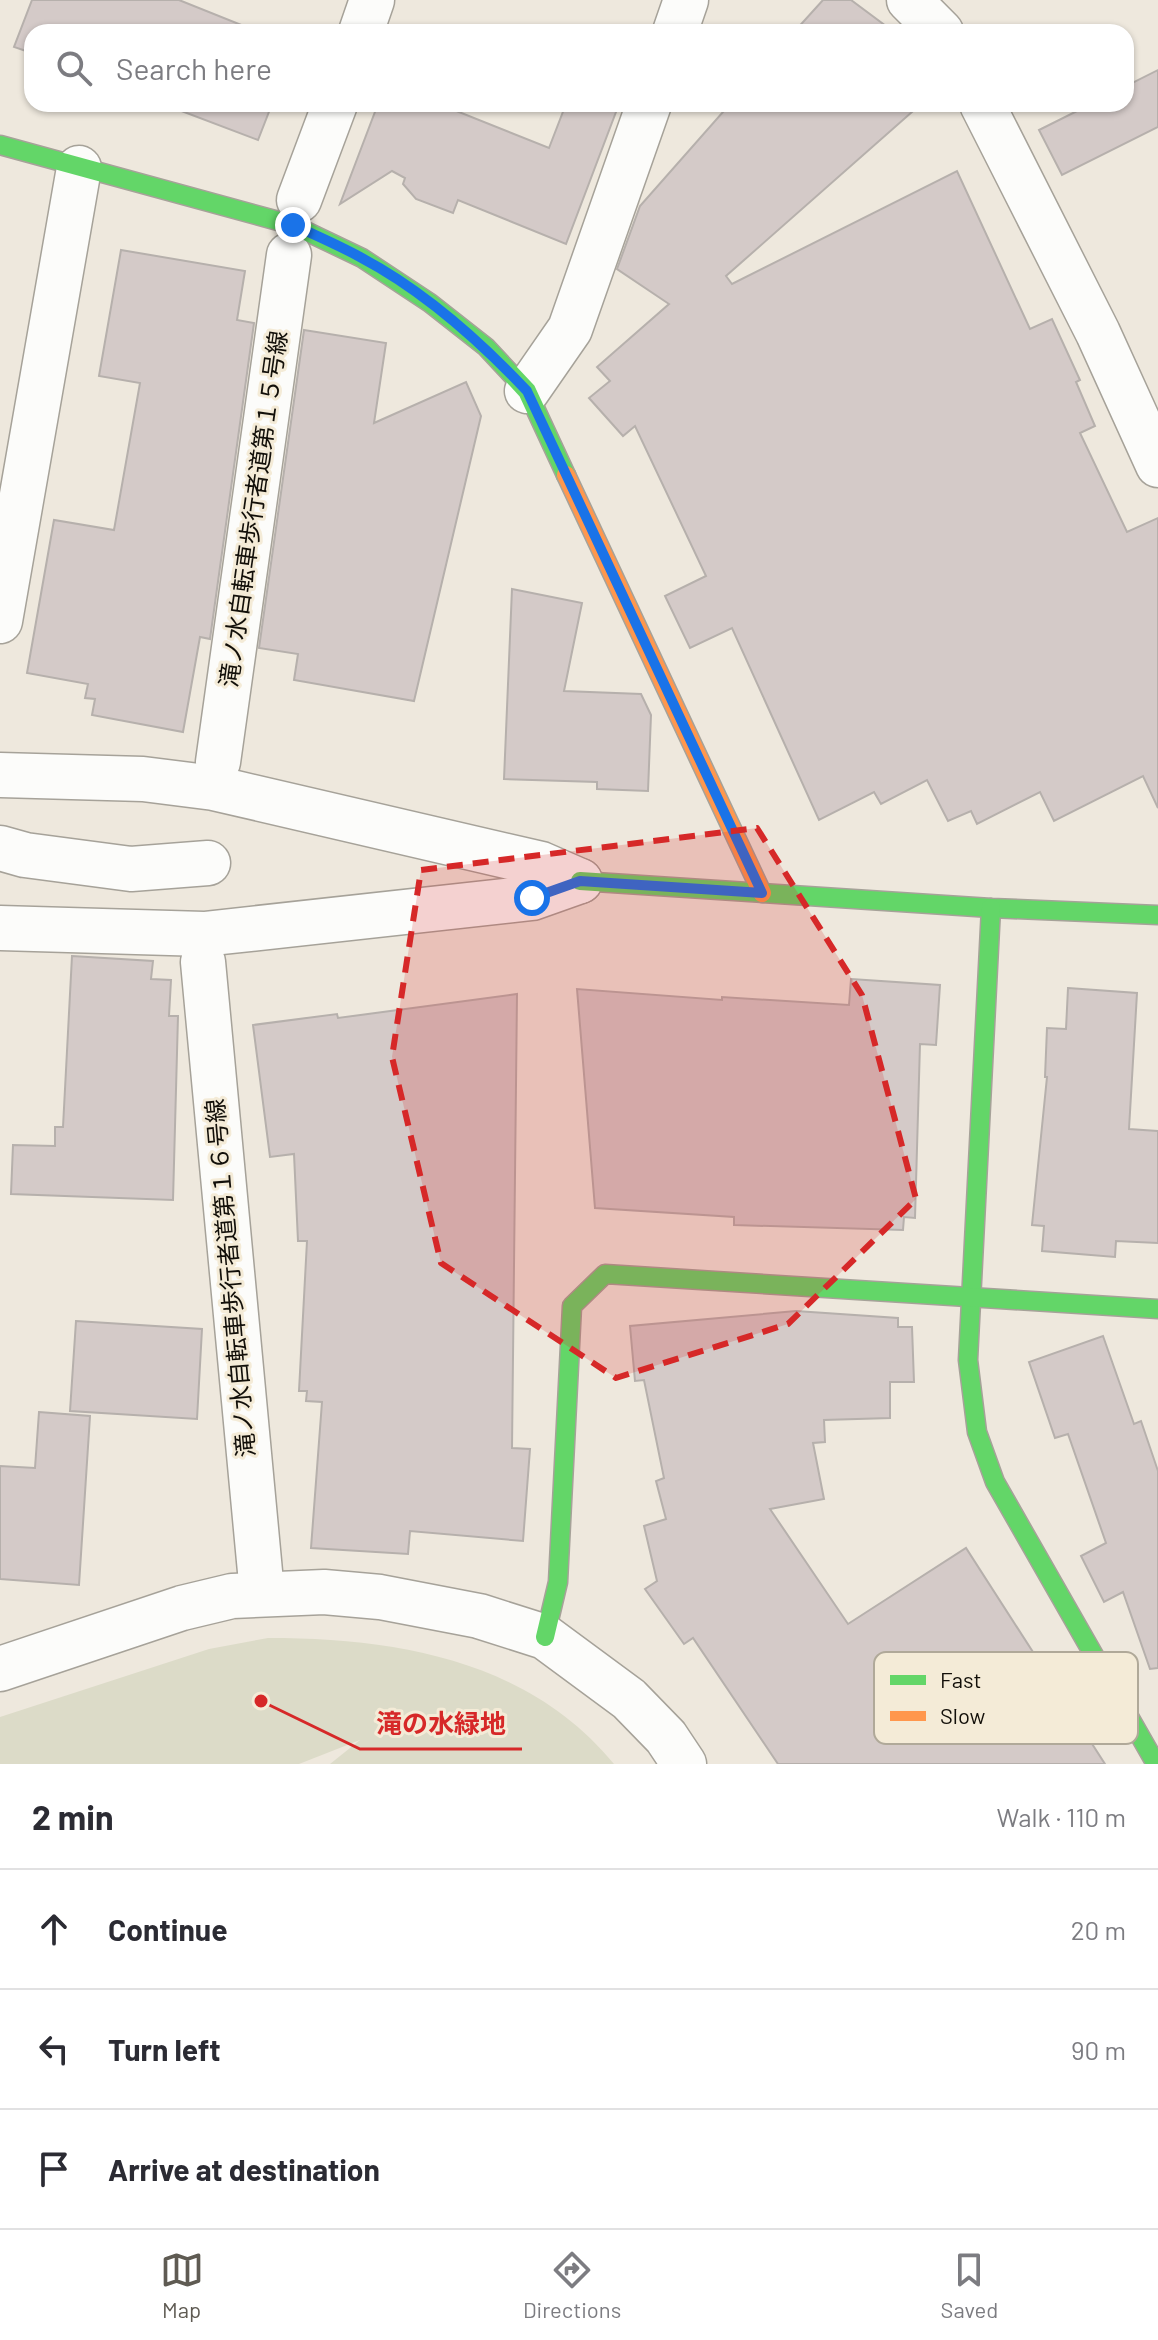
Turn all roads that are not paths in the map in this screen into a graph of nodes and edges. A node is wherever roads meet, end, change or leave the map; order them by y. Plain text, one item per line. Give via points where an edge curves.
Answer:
1 (372, 0) edge
2 (686, 0) edge
3 (909, 0) edge
4 (364, 24) edge
5 (678, 24) edge
6 (933, 24) edge
7 (332, 112) edge
8 (646, 112) edge
9 (986, 112) edge
10 (0, 145) edge
11 (79, 168) junction
12 (299, 200) dead end
13 (289, 255) dead end
14 (527, 391) junction
15 (1158, 465) edge
16 (0, 621) edge
17 (218, 762) dead end
18 (0, 775) edge
19 (0, 848) edge
20 (208, 863) dead end
21 (580, 881) junction
22 (762, 893) junction
23 (991, 908) junction
24 (1158, 915) edge
25 (0, 928) edge
26 (203, 962) dead end
27 (971, 1297) junction
28 (1158, 1309) edge
29 (262, 1593) junction
30 (545, 1637) junction
31 (1092, 1652) edge
32 (0, 1669) edge
33 (1138, 1732) edge
34 (684, 1764) edge
35 (1156, 1764) edge

1 - 4 street
2 - 5 street
3 - 6 street
7 - 12 street
8 - 14 street via 570,329
9 - 15 street
10 - 11 street
11 - 14 street via 293,225 362,258 486,347
11 - 16 street
13 - 17 street, 滝ノ水自転車歩行者道第１５号線
14 - 22 street
18 - 21 street via 143,779 214,788 541,864
19 - 20 street via 131,869
21 - 22 street
21 - 25 street via 532,898 204,934
22 - 23 street
23 - 24 street
23 - 27 street
26 - 29 street, 滝ノ水自転車歩行者道第１６号線
27 - 28 street
27 - 30 street via 605,1274 572,1306 558,1582
27 - 31 street via 968,1360 977,1432 995,1482
29 - 30 street via 380,1597 479,1616
29 - 32 street via 182,1608
30 - 34 street via 629,1699
33 - 35 street

